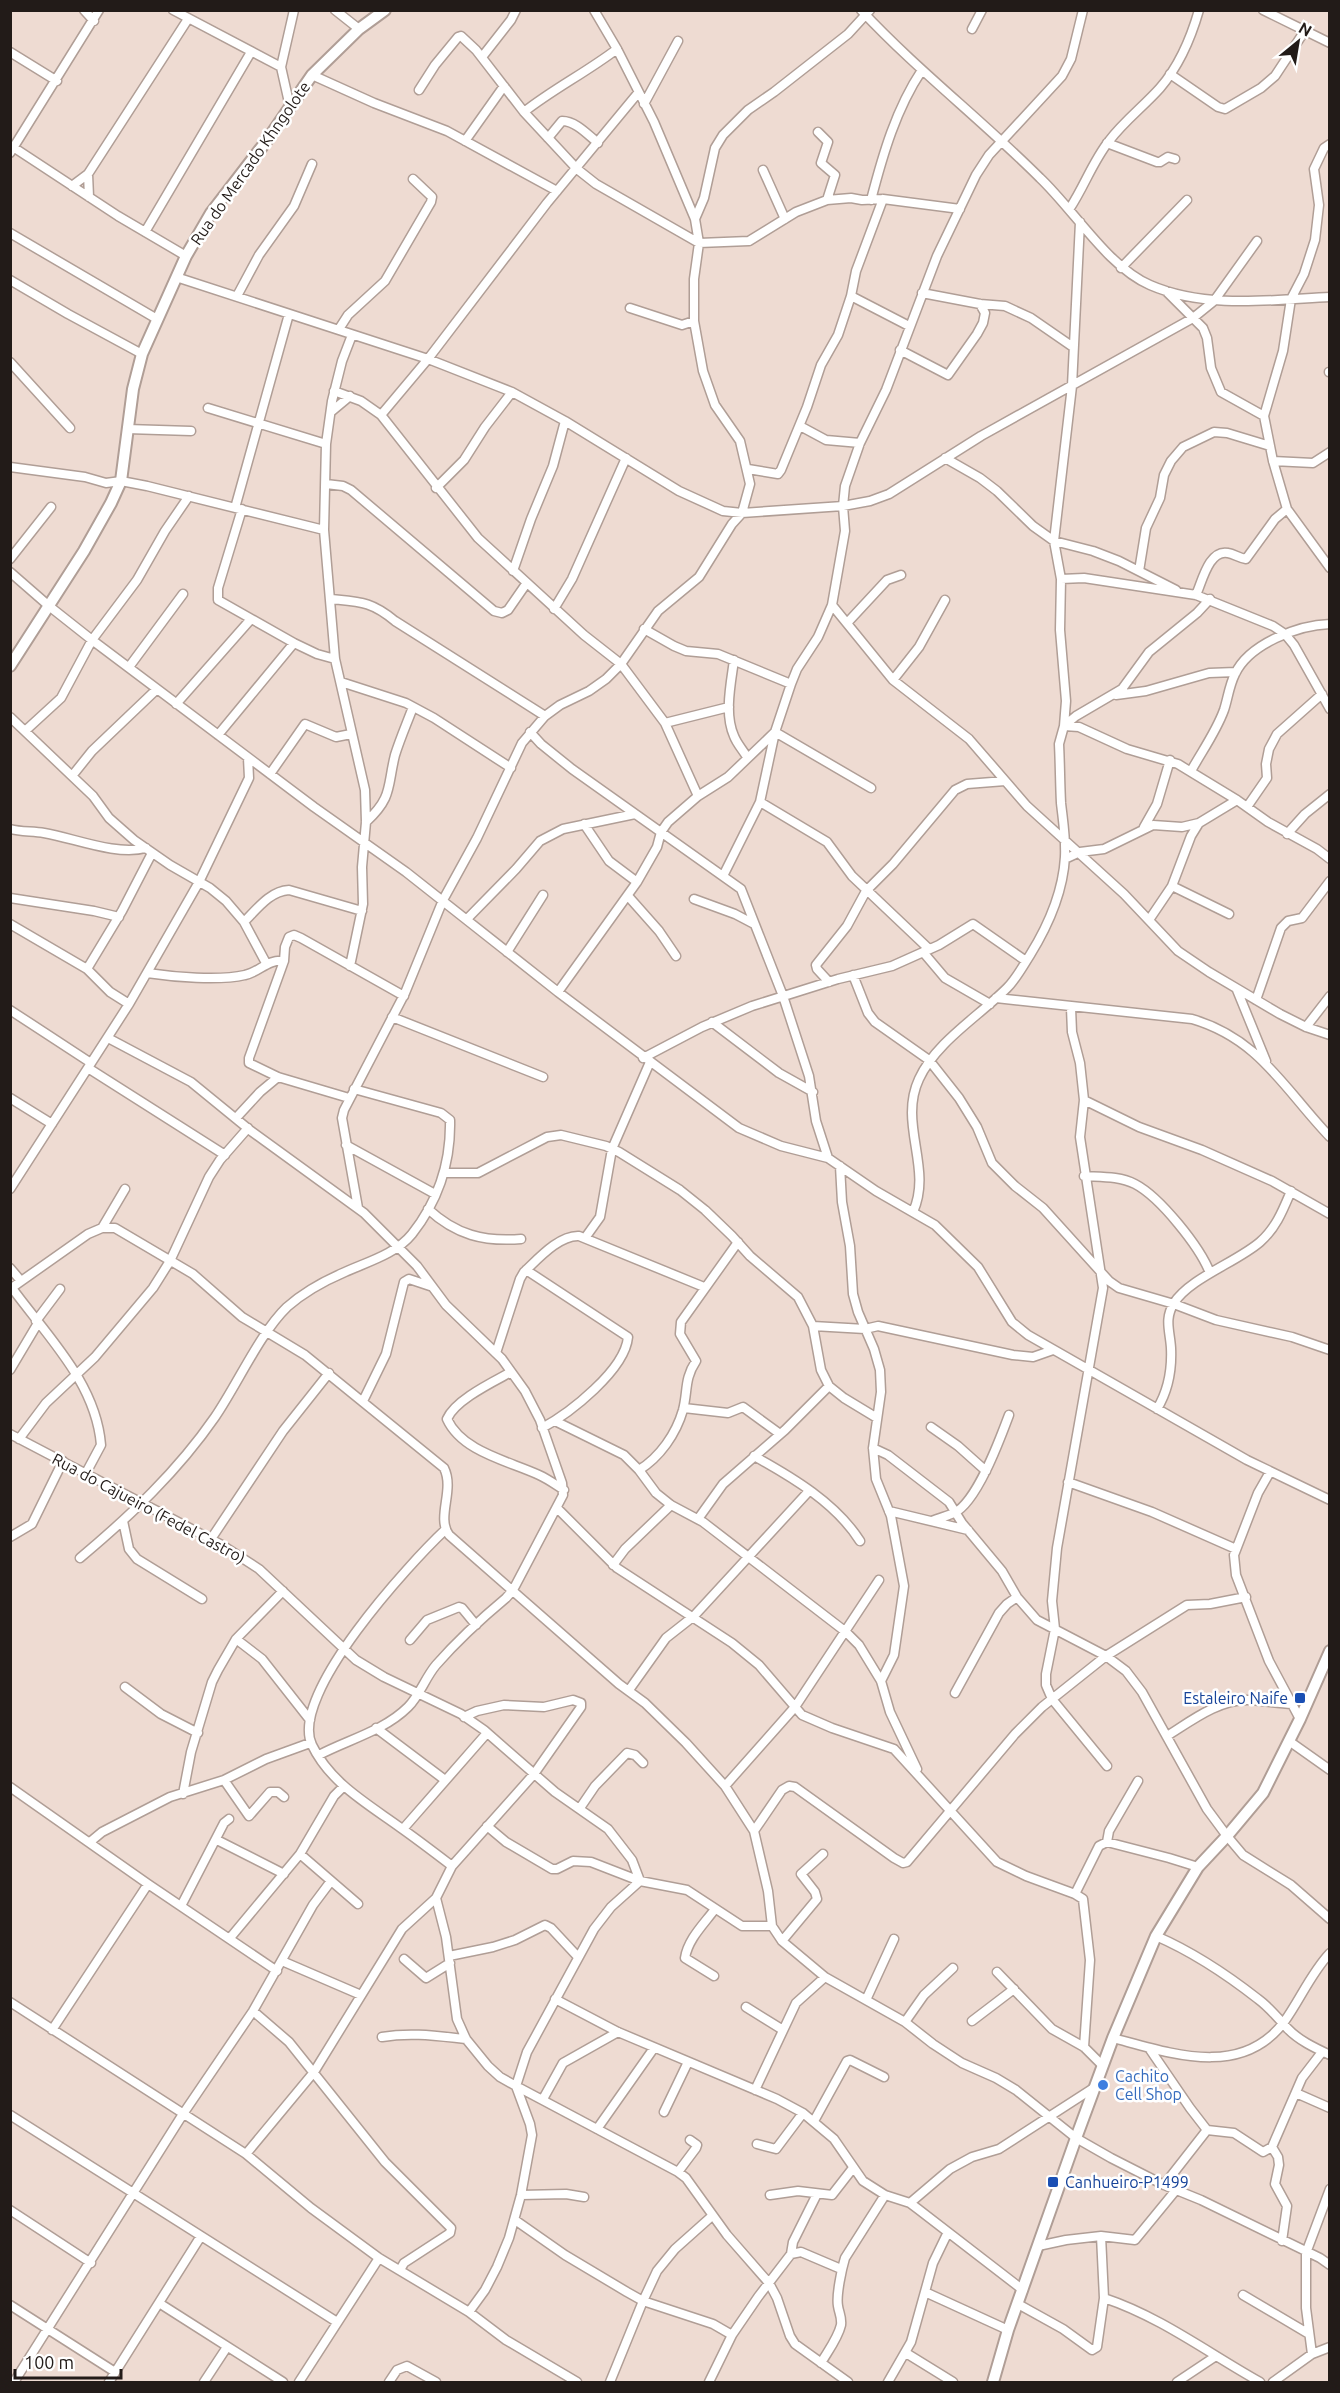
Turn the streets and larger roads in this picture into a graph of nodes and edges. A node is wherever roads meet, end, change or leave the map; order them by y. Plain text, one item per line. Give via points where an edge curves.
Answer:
1 (84, 10) edge
2 (99, 10) edge
3 (173, 10) edge
4 (294, 10) edge
5 (334, 10) edge
6 (386, 10) edge
7 (505, 10) edge
8 (516, 10) edge
9 (594, 10) edge
10 (982, 10) edge
11 (1083, 10) edge
12 (1199, 10) edge
13 (1263, 10) edge
14 (866, 12) edge
15 (188, 20) junction
16 (511, 20) junction
17 (94, 21) junction
18 (359, 29) junction
19 (972, 29) dead end
20 (1304, 32) junction
21 (678, 41) dead end
22 (1329, 44) edge
23 (617, 49) junction
24 (251, 51) junction
25 (10, 52) edge
26 (482, 57) junction
27 (281, 67) junction
28 (922, 70) junction
29 (1170, 74) junction
30 (312, 75) junction
31 (57, 81) junction
32 (504, 86) junction
33 (419, 90) dead end
34 (638, 93) junction
35 (644, 104) junction
36 (290, 107) junction
37 (524, 112) junction
38 (818, 132) dead end
39 (548, 138) junction
40 (1002, 140) junction
41 (465, 141) junction
42 (598, 143) junction
43 (1107, 143) junction
44 (1329, 144) edge
45 (12, 148) edge
46 (1175, 159) dead end
47 (312, 164) dead end
48 (577, 169) junction
49 (763, 170) dead end
50 (88, 174) junction
51 (413, 179) dead end
52 (72, 186) junction
53 (557, 191) junction
54 (89, 197) junction
55 (883, 199) junction
56 (827, 200) junction
57 (871, 200) junction
58 (1187, 200) dead end
59 (1070, 208) junction
60 (695, 209) junction
61 (960, 209) junction
62 (785, 219) junction
63 (1080, 222) junction
64 (696, 230) junction
65 (145, 232) junction
66 (10, 233) edge
67 (687, 238) junction
68 (1257, 241) dead end
69 (699, 243) junction
70 (186, 256) junction
71 (1121, 268) junction
72 (176, 277) junction
73 (10, 279) edge
74 (1166, 291) junction
75 (922, 293) junction
76 (237, 296) junction
77 (850, 296) junction
78 (1329, 297) edge
79 (1291, 299) junction
80 (1214, 301) junction
81 (980, 304) junction
82 (630, 308) dead end
83 (289, 314) junction
84 (1193, 318) junction
85 (157, 319) junction
86 (694, 321) junction
87 (909, 326) junction
88 (339, 329) junction
89 (352, 335) junction
90 (1073, 347) junction
91 (900, 350) junction
92 (142, 354) junction
93 (428, 359) junction
94 (10, 362) edge
95 (1071, 386) junction
96 (334, 391) junction
97 (512, 392) junction
98 (350, 396) junction
99 (208, 408) dead end
100 (332, 411) junction
101 (381, 415) junction
102 (1264, 416) junction
103 (565, 421) junction
104 (259, 422) junction
105 (800, 426) junction
106 (70, 428) dead end
107 (127, 429) junction
108 (191, 431) dead end
109 (860, 443) junction
110 (327, 444) junction
111 (1270, 446) junction
112 (1329, 452) edge
113 (626, 458) junction
114 (945, 458) junction
115 (1273, 461) junction
116 (10, 467) edge
117 (748, 469) junction
118 (121, 482) junction
119 (326, 484) junction
120 (436, 488) junction
121 (189, 496) junction
122 (843, 506) junction
123 (51, 507) dead end
124 (239, 508) junction
125 (1287, 508) junction
126 (723, 511) junction
127 (742, 513) junction
128 (732, 524) junction
129 (324, 530) junction
130 (1054, 541) junction
131 (10, 559) edge
132 (1329, 568) edge
133 (513, 571) junction
134 (1139, 571) junction
135 (10, 572) edge
136 (901, 576) dead end
137 (1061, 579) junction
138 (526, 584) junction
139 (183, 594) dead end
140 (1185, 594) junction
141 (1196, 595) junction
142 (330, 599) junction
143 (1210, 599) junction
144 (945, 600) dead end
145 (832, 605) junction
146 (49, 606) junction
147 (554, 609) junction
148 (251, 619) junction
149 (848, 622) junction
150 (1329, 624) edge
151 (1273, 626) junction
152 (1300, 628) junction
153 (644, 629) junction
154 (1285, 634) junction
155 (92, 640) junction
156 (294, 643) junction
157 (335, 659) junction
158 (734, 660) junction
159 (621, 664) junction
160 (10, 666) edge
161 (129, 667) junction
162 (1236, 672) junction
163 (893, 680) junction
164 (341, 682) junction
165 (791, 684) junction
166 (158, 689) junction
167 (1322, 694) junction
168 (1112, 695) junction
169 (176, 704) junction
170 (413, 707) junction
171 (729, 707) junction
172 (1329, 710) edge
173 (545, 716) junction
174 (10, 717) edge
175 (665, 723) junction
176 (1065, 726) junction
177 (25, 731) junction
178 (530, 732) junction
179 (775, 732) junction
180 (351, 734) junction
181 (218, 735) junction
182 (747, 757) junction
183 (248, 758) junction
184 (1170, 760) junction
185 (512, 768) junction
186 (1191, 771) junction
187 (268, 773) junction
188 (72, 776) junction
189 (249, 778) junction
190 (1005, 781) junction
191 (871, 788) dead end
192 (1329, 794) edge
193 (698, 796) junction
194 (1238, 800) junction
195 (760, 802) junction
196 (1246, 807) junction
197 (635, 814) junction
198 (366, 822) junction
199 (1199, 823) junction
200 (585, 824) junction
201 (1144, 827) junction
202 (10, 829) edge
203 (661, 832) junction
204 (1287, 834) junction
205 (1064, 838) junction
206 (363, 842) junction
207 (1104, 849) junction
208 (149, 851) junction
209 (1080, 852) junction
210 (1329, 859) edge
211 (1065, 860) junction
212 (1089, 862) junction
213 (723, 876) junction
214 (1329, 881) edge
215 (199, 882) junction
216 (637, 882) junction
217 (1172, 886) junction
218 (866, 891) junction
219 (543, 895) dead end
220 (628, 896) junction
221 (10, 898) edge
222 (694, 899) dead end
223 (443, 900) junction
224 (362, 910) junction
225 (1229, 914) dead end
226 (119, 917) junction
227 (467, 919) junction
228 (1149, 920) junction
229 (244, 921) junction
230 (10, 924) edge
231 (754, 924) junction
232 (926, 951) junction
233 (507, 952) junction
234 (676, 956) dead end
235 (284, 961) junction
236 (1026, 961) junction
237 (266, 963) junction
238 (350, 966) junction
239 (87, 969) junction
240 (147, 973) junction
241 (852, 975) junction
242 (829, 982) junction
243 (1237, 990) junction
244 (558, 992) junction
245 (404, 996) junction
246 (783, 996) junction
247 (1329, 996) edge
248 (1253, 999) junction
249 (993, 1001) junction
250 (129, 1004) junction
251 (1246, 1007) junction
252 (1071, 1008) junction
253 (10, 1011) edge
254 (392, 1017) junction
255 (712, 1022) junction
256 (1306, 1027) junction
257 (1329, 1035) edge
258 (108, 1038) junction
259 (1257, 1038) junction
260 (1245, 1045) junction
261 (647, 1060) junction
262 (929, 1060) junction
263 (1266, 1061) junction
264 (90, 1065) junction
265 (278, 1077) junction
266 (543, 1077) dead end
267 (354, 1089) junction
268 (813, 1092) junction
269 (10, 1098) edge
270 (349, 1098) junction
271 (1084, 1100) junction
272 (236, 1118) junction
273 (52, 1124) junction
274 (248, 1128) junction
275 (1329, 1137) edge
276 (346, 1145) junction
277 (612, 1149) junction
278 (225, 1155) junction
279 (828, 1158) junction
280 (840, 1166) junction
281 (445, 1173) junction
282 (1084, 1176) junction
283 (11, 1188) edge
284 (125, 1189) dead end
285 (1291, 1191) junction
286 (435, 1194) junction
287 (358, 1208) junction
288 (428, 1209) junction
289 (913, 1212) junction
290 (1329, 1214) edge
291 (102, 1228) junction
292 (585, 1238) junction
293 (521, 1239) dead end
294 (738, 1242) junction
295 (398, 1248) junction
296 (170, 1261) junction
297 (10, 1268) edge
298 (526, 1270) junction
299 (1102, 1273) junction
300 (1210, 1273) junction
301 (21, 1281) junction
302 (430, 1286) junction
303 (704, 1287) junction
304 (11, 1289) edge
305 (60, 1289) dead end
306 (1174, 1304) junction
307 (37, 1322) junction
308 (813, 1326) junction
309 (865, 1329) junction
310 (267, 1332) junction
311 (1053, 1350) junction
312 (1329, 1350) edge
313 (496, 1353) junction
314 (1088, 1369) junction
315 (10, 1370) edge
316 (511, 1372) junction
317 (329, 1373) junction
318 (77, 1375) junction
319 (829, 1386) junction
320 (363, 1401) junction
321 (684, 1408) junction
322 (1157, 1410) junction
323 (1009, 1415) dead end
324 (878, 1418) junction
325 (555, 1421) junction
326 (931, 1427) dead end
327 (542, 1428) junction
328 (780, 1434) junction
329 (15, 1436) edge
330 (873, 1448) junction
331 (754, 1456) junction
332 (63, 1461) junction
333 (639, 1470) junction
334 (986, 1471) junction
335 (1270, 1472) junction
336 (86, 1473) junction
337 (1068, 1482) junction
338 (564, 1490) junction
339 (809, 1491) junction
340 (1329, 1500) edge
341 (143, 1502) junction
342 (671, 1505) junction
343 (557, 1508) junction
344 (889, 1511) junction
345 (956, 1512) junction
346 (698, 1519) junction
347 (123, 1521) junction
348 (932, 1521) junction
349 (445, 1530) junction
350 (968, 1530) junction
351 (10, 1537) edge
352 (211, 1539) junction
353 (860, 1541) dead end
354 (1236, 1549) junction
355 (749, 1556) junction
356 (80, 1558) dead end
357 (613, 1565) junction
358 (879, 1580) dead end
359 (283, 1590) junction
360 (513, 1590) junction
361 (1017, 1597) junction
362 (1246, 1598) junction
363 (202, 1599) dead end
364 (694, 1616) junction
365 (476, 1626) junction
366 (1055, 1629) junction
367 (846, 1632) junction
368 (236, 1638) junction
369 (410, 1640) dead end
370 (344, 1649) junction
371 (1329, 1651) edge
372 (1106, 1656) junction
373 (881, 1681) junction
374 (125, 1687) dead end
375 (628, 1690) junction
376 (955, 1693) dead end
377 (419, 1694) junction
378 (1052, 1700) junction
379 (1292, 1704) junction
380 (795, 1707) junction
381 (464, 1717) junction
382 (310, 1719) junction
383 (1300, 1719) junction
384 (376, 1728) junction
385 (198, 1732) junction
386 (487, 1733) junction
387 (1167, 1736) junction
388 (1289, 1741) junction
389 (310, 1743) junction
390 (318, 1755) junction
391 (643, 1763) dead end
392 (1107, 1766) dead end
393 (1329, 1770) edge
394 (534, 1774) junction
395 (919, 1774) junction
396 (224, 1780) junction
397 (445, 1780) junction
398 (1138, 1781) dead end
399 (343, 1786) junction
400 (725, 1786) junction
401 (10, 1788) edge
402 (183, 1794) junction
403 (284, 1797) dead end
404 (580, 1808) junction
405 (950, 1809) junction
406 (229, 1819) dead end
407 (487, 1826) junction
408 (403, 1829) junction
409 (754, 1832) junction
410 (1227, 1836) junction
411 (217, 1840) junction
412 (90, 1842) junction
413 (1107, 1842) junction
414 (300, 1854) junction
415 (823, 1854) dead end
416 (453, 1866) junction
417 (1198, 1867) junction
418 (284, 1874) junction
419 (331, 1881) junction
420 (640, 1881) junction
421 (148, 1884) junction
422 (1075, 1894) junction
423 (436, 1898) junction
424 (358, 1904) dead end
425 (181, 1906) junction
426 (715, 1909) junction
427 (1329, 1919) edge
428 (772, 1926) junction
429 (1156, 1936) junction
430 (230, 1938) junction
431 (894, 1940) dead end
432 (782, 1941) junction
433 (1329, 1953) edge
434 (578, 1957) junction
435 (404, 1959) dead end
436 (282, 1960) junction
437 (449, 1960) junction
438 (953, 1968) dead end
439 (277, 1971) junction
440 (997, 1972) dead end
441 (714, 1977) dead end
442 (825, 1977) junction
443 (1014, 1989) junction
444 (361, 1995) junction
445 (555, 1999) junction
446 (866, 2000) junction
447 (10, 2002) edge
448 (746, 2007) dead end
449 (254, 2011) junction
450 (972, 2021) dead end
451 (905, 2022) junction
452 (1283, 2023) junction
453 (52, 2030) junction
454 (783, 2030) junction
455 (618, 2032) junction
456 (382, 2037) dead end
457 (1113, 2038) junction
458 (466, 2039) junction
459 (1084, 2047) junction
460 (654, 2048) junction
461 (1149, 2048) junction
462 (1326, 2054) edge
463 (688, 2062) junction
464 (1103, 2066) junction
465 (314, 2072) junction
466 (884, 2077) dead end
467 (516, 2086) junction
468 (1095, 2087) junction
469 (755, 2090) junction
470 (1296, 2093) junction
471 (543, 2099) junction
472 (1329, 2108) edge
473 (664, 2112) dead end
474 (802, 2113) junction
475 (183, 2114) junction
476 (10, 2115) edge
477 (1049, 2118) junction
478 (814, 2121) junction
479 (597, 2129) junction
480 (1207, 2130) junction
481 (1076, 2138) junction
482 (690, 2140) dead end
483 (757, 2144) dead end
484 (1272, 2147) junction
485 (246, 2154) junction
486 (853, 2168) junction
487 (678, 2172) junction
488 (1164, 2186) junction
489 (1329, 2189) edge
490 (1176, 2190) junction
491 (134, 2194) junction
492 (817, 2194) junction
493 (885, 2194) junction
494 (521, 2195) junction
495 (770, 2195) dead end
496 (584, 2197) dead end
497 (910, 2203) junction
498 (10, 2210) edge
499 (712, 2216) junction
500 (515, 2220) junction
501 (948, 2232) junction
502 (201, 2236) junction
503 (1101, 2236) junction
504 (1282, 2241) junction
505 (1038, 2246) junction
506 (1306, 2253) junction
507 (791, 2254) junction
508 (378, 2258) junction
509 (91, 2263) junction
510 (1329, 2265) edge
511 (841, 2269) junction
512 (400, 2270) junction
513 (769, 2283) junction
514 (1023, 2290) junction
515 (925, 2292) junction
516 (1243, 2295) dead end
517 (1104, 2298) junction
518 (643, 2301) junction
519 (159, 2303) junction
520 (10, 2304) edge
521 (1018, 2304) junction
522 (469, 2312) junction
523 (337, 2322) junction
524 (48, 2328) junction
525 (1008, 2330) junction
526 (1309, 2334) junction
527 (732, 2335) junction
528 (227, 2347) junction
529 (1329, 2347) edge
530 (906, 2354) junction
531 (1312, 2354) junction
532 (1216, 2356) junction
533 (821, 2363) junction
534 (116, 2372) junction
535 (14, 2382) edge
536 (109, 2382) edge
537 (204, 2382) edge
538 (283, 2382) edge
539 (299, 2382) edge
540 (388, 2382) edge
541 (436, 2382) edge
542 (573, 2382) edge
543 (610, 2382) edge
544 (709, 2382) edge
545 (848, 2382) edge
546 (888, 2382) edge
547 (953, 2382) edge
548 (993, 2382) edge
549 (1177, 2382) edge
550 (1260, 2382) edge
551 (1273, 2382) edge

1 - 17 street
2 - 17 street
3 - 15 street
4 - 27 street
5 - 18 street
6 - 18 street, Rua do Mercado Khngolote
7 - 16 street
8 - 16 street
9 - 23 street
10 - 19 street
11 - 40 street via 1071,59 1062,76
12 - 29 street
13 - 20 street
14 - 28 street
14 - 60 street via 824,55 747,110 728,129 715,147
15 - 24 street
15 - 50 street
16 - 26 street
17 - 31 street
18 - 30 street, Rua do Mercado Khngolote
20 - 22 street
20 - 29 street via 1275,76 1225,109
21 - 35 street
23 - 34 street
23 - 37 street
24 - 27 street
24 - 65 street
25 - 31 street
26 - 32 street
26 - 33 street via 465,38 458,37
27 - 36 street
28 - 40 street
28 - 57 street via 885,148
29 - 43 street
30 - 36 street, Rua do Mercado Khngolote
30 - 41 street
31 - 45 street
32 - 37 street
32 - 41 street
34 - 35 street
34 - 42 street
35 - 60 street
36 - 70 street, Rua do Mercado Khngolote via 211,213
37 - 39 street
38 - 56 street via 828,142 821,163 835,175
39 - 42 street via 566,120
39 - 48 street
40 - 59 street
40 - 61 street via 976,175
41 - 53 street
42 - 48 street
43 - 46 street via 1157,162 1168,157
43 - 59 street
44 - 79 street via 1314,169 1319,205 1315,240
45 - 52 street
47 - 76 street via 294,206 259,255
48 - 53 street
48 - 67 street
49 - 62 street
50 - 52 street
50 - 54 street
51 - 88 street via 432,197 431,202 385,281 348,315
52 - 54 street
53 - 93 street
54 - 65 street
55 - 57 street
55 - 61 street
55 - 77 street
56 - 57 street
56 - 62 street
58 - 71 street
59 - 63 street
60 - 64 street
61 - 75 street
62 - 69 street via 749,241
63 - 71 street
63 - 90 street
64 - 67 street
64 - 69 street
65 - 70 street
66 - 85 street
67 - 69 street
68 - 80 street
69 - 86 street
70 - 72 street, Rua do Mercado Khngolote
71 - 74 street
72 - 76 street
72 - 85 street, Rua do Mercado Khngolote
73 - 92 street
74 - 80 street
74 - 84 street
75 - 81 street
75 - 87 street
76 - 83 street
77 - 87 street
77 - 105 street
78 - 79 street
79 - 80 street
79 - 102 street
80 - 84 street
81 - 90 street via 1005,306 1023,314
81 - 91 street via 985,313 983,323 948,375
82 - 86 street via 682,325
83 - 88 street
83 - 104 street
84 - 95 street
84 - 102 street via 1207,338 1211,368 1221,392
85 - 92 street, Rua do Mercado Khngolote
86 - 117 street via 706,384 715,405 740,441
87 - 91 street
88 - 89 street
89 - 93 street
89 - 96 street
90 - 95 street
91 - 109 street
92 - 107 street, Rua do Mercado Khngolote
93 - 97 street
93 - 101 street
94 - 106 street
95 - 114 street
95 - 130 street
96 - 98 street
96 - 100 street
97 - 103 street
97 - 120 street via 464,460
98 - 100 street
98 - 101 street
99 - 104 street
100 - 110 street
101 - 120 street
102 - 111 street
103 - 113 street
103 - 133 street via 553,466
104 - 110 street
104 - 124 street
105 - 109 street via 826,440
105 - 117 street via 778,474
107 - 108 street
107 - 118 street, Rua do Mercado Khngolote
109 - 122 street via 845,486
110 - 119 street
111 - 115 street
111 - 134 street via 1214,432 1183,447 1164,475 1160,498 1146,528
112 - 115 street via 1313,463
113 - 126 street via 679,491
113 - 147 street via 572,579
114 - 122 street via 889,494
114 - 130 street via 980,478
115 - 125 street
116 - 118 street
117 - 127 street via 750,484
118 - 121 street
118 - 146 street, Rua do Mercado Khngolote
119 - 129 street
119 - 138 street via 351,490 494,611 508,610
120 - 133 street via 478,538
121 - 124 street
121 - 155 street via 137,580
122 - 127 street
122 - 145 street via 845,531
123 - 131 street
124 - 129 street
124 - 148 street via 216,595 223,604
125 - 132 street
125 - 141 street via 1246,559 1227,553 1216,555
126 - 127 street
126 - 128 street
127 - 128 street
128 - 153 street via 699,577 669,599
129 - 142 street
130 - 134 street via 1093,551
130 - 137 street
133 - 138 street
134 - 140 street
135 - 146 street
136 - 149 street via 887,580
137 - 140 street via 1084,578
137 - 176 street
138 - 147 street
139 - 161 street
140 - 141 street
141 - 143 street
142 - 157 street
142 - 173 street via 381,609
143 - 151 street
143 - 168 street via 1149,652 1127,684
144 - 163 street via 919,647
145 - 149 street
145 - 165 street
146 - 155 street
146 - 160 street, Rua do Mercado Khngolote
147 - 159 street
148 - 156 street
148 - 169 street
149 - 163 street
150 - 152 street
151 - 152 street
151 - 154 street
152 - 154 street
153 - 158 street via 686,651
153 - 159 street
154 - 162 street via 1249,656
154 - 167 street
155 - 161 street
155 - 177 street via 61,698
156 - 157 street
156 - 181 street
157 - 164 street
158 - 165 street
158 - 171 street
159 - 173 street via 589,692
159 - 175 street
161 - 166 street
162 - 168 street via 1209,673 1146,691
162 - 186 street via 1224,710
163 - 190 street via 969,739
164 - 170 street
164 - 180 street
165 - 179 street
166 - 169 street
166 - 188 street via 92,751
167 - 172 street
167 - 196 street via 1277,734 1269,749 1267,778
168 - 176 street
169 - 181 street
170 - 185 street
170 - 198 street via 395,755 385,801
171 - 175 street
171 - 182 street via 734,736
173 - 178 street
174 - 177 street
175 - 193 street
176 - 184 street via 1079,727 1127,748
176 - 205 street via 1059,744
177 - 188 street
178 - 185 street
178 - 197 street via 564,763
179 - 182 street
179 - 191 street
179 - 195 street
180 - 187 street via 336,737 305,724
180 - 198 street via 365,790
181 - 183 street
182 - 193 street via 728,777
183 - 187 street
183 - 189 street
184 - 186 street
184 - 201 street via 1157,804
185 - 223 street
186 - 194 street
187 - 189 street
187 - 206 street
188 - 208 street via 109,818
189 - 215 street
190 - 205 street
190 - 218 street via 967,783 955,790
192 - 204 street
193 - 203 street
194 - 196 street
194 - 199 street
195 - 213 street
195 - 218 street via 827,842
196 - 204 street
197 - 200 street
197 - 203 street
198 - 206 street
199 - 201 street via 1187,827
199 - 217 street
200 - 216 street via 609,861
200 - 227 street via 563,829 540,841
201 - 207 street
202 - 208 street
203 - 213 street
203 - 216 street
204 - 210 street
205 - 209 street
205 - 211 street
206 - 223 street
206 - 224 street
207 - 209 street
207 - 212 street
208 - 215 street
208 - 226 street
209 - 211 street
209 - 212 street
211 - 236 street via 1050,921
212 - 228 street
213 - 231 street via 741,889
214 - 248 street via 1302,918 1288,921 1281,928
215 - 229 street via 226,901
215 - 240 street
216 - 220 street
217 - 225 street
217 - 228 street
218 - 232 street
218 - 242 street via 842,934 816,965
219 - 233 street
220 - 234 street
220 - 244 street
221 - 226 street
222 - 231 street
223 - 227 street
223 - 245 street
224 - 229 street via 289,890 270,897
224 - 238 street
226 - 239 street
227 - 233 street
228 - 243 street via 1178,951
229 - 237 street
230 - 239 street
231 - 246 street
232 - 236 street via 973,924
232 - 241 street via 892,966
232 - 249 street via 945,978
233 - 244 street
235 - 237 street
235 - 238 street via 285,947 294,935
235 - 265 street via 249,1058 249,1063
236 - 249 street
237 - 240 street via 246,975
238 - 245 street
239 - 250 street
240 - 250 street
241 - 242 street
241 - 262 street via 875,1022
242 - 246 street
243 - 248 street
243 - 251 street
244 - 261 street
245 - 254 street
246 - 255 street
246 - 268 street
247 - 256 street
248 - 251 street
248 - 256 street
249 - 252 street
249 - 262 street
250 - 258 street
251 - 259 street
252 - 260 street via 1192,1019 1214,1025
252 - 271 street
253 - 264 street
254 - 266 street
254 - 267 street
255 - 261 street
255 - 268 street via 779,1073
256 - 257 street
258 - 264 street
258 - 272 street via 190,1082
259 - 260 street
259 - 263 street
260 - 263 street
261 - 277 street
261 - 279 street via 739,1128 781,1146
262 - 289 street via 910,1110 919,1182
262 - 299 street via 968,1111 992,1163 1043,1208
263 - 275 street
264 - 273 street
264 - 278 street
265 - 270 street
265 - 272 street
267 - 270 street
267 - 281 street via 448,1117
268 - 279 street via 816,1121
269 - 273 street
270 - 276 street via 342,1118
271 - 282 street via 1080,1137
271 - 285 street
272 - 274 street
273 - 283 street
274 - 278 street
274 - 287 street
276 - 286 street
276 - 287 street
277 - 281 street via 561,1135 547,1137 478,1173
277 - 292 street via 600,1217
277 - 294 street via 680,1190
278 - 296 street via 209,1177
279 - 280 street
280 - 289 street
280 - 309 street via 853,1294
281 - 286 street
282 - 299 street
282 - 300 street via 1127,1181 1145,1191 1189,1238
284 - 291 street
285 - 290 street
285 - 300 street via 1274,1227 1260,1242
286 - 288 street
287 - 295 street
288 - 293 street via 469,1236
288 - 295 street
289 - 311 street via 935,1225 978,1267 1018,1328
291 - 296 street via 115,1228
291 - 301 street
292 - 298 street via 565,1239
292 - 303 street
294 - 303 street
294 - 308 street via 798,1297
295 - 302 street
295 - 310 street via 304,1294
296 - 310 street
296 - 318 street via 131,1316
297 - 301 street
298 - 313 street
298 - 325 street via 628,1337 610,1372
299 - 306 street via 1119,1287
299 - 314 street via 1103,1288
300 - 306 street
301 - 304 street
302 - 313 street
302 - 320 street via 409,1279 404,1282 386,1354
303 - 321 street via 679,1328 696,1361 687,1379
304 - 307 street
305 - 307 street
306 - 312 street via 1216,1320 1292,1336
306 - 322 street via 1168,1321 1171,1345 1166,1395
307 - 315 street
307 - 318 street
308 - 309 street
308 - 319 street via 821,1370
309 - 311 street via 878,1326 1013,1355 1033,1357
309 - 324 street via 879,1370
310 - 317 street
310 - 341 street via 198,1440
311 - 314 street
313 - 316 street
314 - 322 street
314 - 337 street
316 - 327 street via 525,1391
316 - 338 street via 483,1387 447,1419 460,1437 478,1448
317 - 320 street
317 - 352 street via 283,1431
318 - 329 street
318 - 336 street via 91,1405 101,1445
319 - 324 street
319 - 328 street
320 - 349 street via 444,1468 449,1487
321 - 328 street via 728,1413 744,1407
321 - 333 street via 667,1443 652,1462
322 - 335 street
323 - 334 street
324 - 330 street
325 - 327 street
325 - 333 street via 624,1455
326 - 334 street
327 - 338 street
328 - 331 street
329 - 332 street, Rua do Cajueiro (Fedel Castro)
330 - 344 street via 876,1479
330 - 345 street via 920,1479
331 - 339 street
331 - 346 street via 717,1490
332 - 336 street, Rua do Cajueiro (Fedel Castro)
332 - 351 street via 32,1524
333 - 342 street
334 - 345 street
335 - 340 street
335 - 354 street
336 - 341 street, Rua do Cajueiro (Fedel Castro)
337 - 354 street via 1152,1512
337 - 366 street via 1052,1601
338 - 343 street
339 - 353 street via 838,1514
339 - 355 street
341 - 347 street
341 - 352 street, Rua do Cajueiro (Fedel Castro)
342 - 346 street
342 - 357 street
343 - 357 street
343 - 360 street
344 - 348 street
344 - 373 street via 904,1586 894,1655
345 - 348 street
345 - 350 street
346 - 355 street
347 - 356 street
347 - 363 street via 129,1549 137,1559
348 - 350 street
349 - 360 street
349 - 370 street via 387,1591
350 - 361 street via 1002,1571
352 - 359 street, Rua do Cajueiro (Fedel Castro) via 259,1569
354 - 362 street via 1236,1575
355 - 364 street
355 - 367 street
357 - 364 street
358 - 367 street
359 - 368 street
359 - 370 street, Rua do Cajueiro (Fedel Castro)
360 - 365 street
360 - 375 street
361 - 366 street via 1036,1620
361 - 376 street via 999,1613
362 - 372 street via 1187,1605
362 - 379 street via 1269,1660
364 - 375 street via 666,1638
364 - 380 street via 759,1665
365 - 369 street via 459,1607 428,1620
365 - 377 street via 434,1668
366 - 372 street
366 - 378 street via 1046,1674
367 - 373 street via 859,1645
367 - 380 street
368 - 382 street via 262,1659
368 - 385 street via 212,1682
370 - 377 street, Rua do Cajueiro (Fedel Castro) via 368,1669
370 - 382 street via 323,1685
371 - 383 street
372 - 378 street
372 - 387 street via 1142,1692
373 - 395 street via 890,1712
374 - 385 street via 161,1714
375 - 400 street via 686,1743
377 - 381 street, Rua do Cajueiro (Fedel Castro)
377 - 384 street via 407,1708
378 - 392 street
378 - 405 street via 1015,1734
379 - 383 street
379 - 387 street via 1230,1702 1207,1711
380 - 395 street via 814,1721 894,1749
380 - 400 street
381 - 386 street, Rua do Cajueiro (Fedel Castro)
381 - 394 street via 504,1705 544,1707 573,1700 581,1702
382 - 389 street
383 - 388 street
384 - 390 street
384 - 397 street
385 - 402 street
386 - 394 street, Rua do Cajueiro (Fedel Castro)
386 - 397 street
387 - 410 street via 1207,1809
388 - 393 street
388 - 410 street via 1263,1793
389 - 390 street
389 - 396 street
390 - 399 street
391 - 404 street via 627,1753
394 - 404 street, Rua do Cajueiro (Fedel Castro)
394 - 407 street
395 - 405 street
396 - 402 street
396 - 403 street via 249,1816 270,1792
397 - 408 street
398 - 413 street via 1109,1831
399 - 408 street
399 - 414 street
400 - 409 street
401 - 412 street
402 - 412 street via 102,1832
404 - 420 street, Rua do Cajueiro (Fedel Castro) via 622,1844
405 - 409 street via 903,1863 795,1787 782,1790
405 - 422 street via 997,1862
406 - 411 street
407 - 416 street
407 - 420 street via 552,1869 581,1860
408 - 416 street
409 - 428 street
410 - 417 street
410 - 427 street via 1243,1855 1291,1885
411 - 418 street
411 - 425 street
412 - 421 street
413 - 417 street
413 - 422 street via 1099,1846
414 - 418 street
414 - 419 street
415 - 432 street via 801,1875 817,1899
416 - 423 street
417 - 429 street
418 - 430 street
419 - 424 street
419 - 436 street
420 - 426 street via 687,1890
420 - 434 street via 602,1917
421 - 425 street
421 - 453 street
422 - 459 street via 1083,1899 1090,1960
423 - 437 street
423 - 444 street via 402,1929
425 - 430 street
426 - 428 street via 742,1926
426 - 441 street via 685,1958
428 - 432 street
429 - 452 street via 1198,1957 1259,2000
429 - 457 street
430 - 439 street
431 - 446 street
432 - 442 street
433 - 452 street
434 - 437 street via 545,1924 515,1940
434 - 445 street
435 - 437 street via 426,1978
436 - 439 street
436 - 444 street
437 - 458 street via 457,2019
438 - 451 street via 924,1995
439 - 449 street
440 - 443 street
442 - 446 street
442 - 454 street via 796,2003
443 - 450 street
443 - 459 street via 1052,2029
444 - 465 street
445 - 455 street
445 - 467 street via 527,2052
446 - 451 street
447 - 453 street
448 - 454 street
449 - 465 street via 289,2042
449 - 475 street
451 - 477 street via 933,2044 1016,2090
452 - 461 street via 1252,2049 1217,2059
452 - 462 street
453 - 475 street
454 - 469 street
455 - 460 street
455 - 471 street via 563,2063
456 - 458 street via 421,2034
457 - 461 street
457 - 464 street
458 - 467 street via 488,2066
459 - 464 street
460 - 463 street
460 - 479 street
461 - 480 street
462 - 470 street via 1302,2078
463 - 469 street
463 - 473 street
464 - 468 street
465 - 485 street
465 - 512 street via 386,2162 451,2228 450,2233
466 - 478 street via 847,2061
467 - 471 street
467 - 494 street via 532,2135
468 - 477 street
468 - 481 street
469 - 474 street
470 - 472 street
470 - 484 street
471 - 479 street
474 - 478 street
474 - 483 street via 776,2149
475 - 485 street
475 - 491 street
476 - 491 street
477 - 481 street
477 - 497 street via 999,2149 950,2169
478 - 486 street via 846,2152
479 - 487 street
480 - 484 street via 1234,2133 1263,2152
480 - 488 street
481 - 488 street
481 - 505 street
482 - 487 street via 696,2148
484 - 504 street via 1278,2157 1275,2184 1287,2206
485 - 508 street
486 - 492 street via 832,2195
486 - 493 street via 863,2181
487 - 499 street
488 - 490 street
489 - 506 street
490 - 503 street via 1135,2240
490 - 504 street
491 - 502 street
491 - 509 street
492 - 495 street via 798,2191
492 - 507 street
493 - 497 street
493 - 511 street
494 - 496 street
494 - 500 street
497 - 501 street
498 - 509 street
499 - 513 street
499 - 518 street via 657,2271
500 - 518 street
500 - 522 street via 497,2267
501 - 514 street
501 - 515 street
502 - 519 street
502 - 523 street
503 - 505 street
503 - 517 street
504 - 506 street
505 - 514 street
506 - 510 street
506 - 526 street
507 - 511 street via 801,2252
507 - 513 street
508 - 512 street
508 - 523 street
509 - 524 street
511 - 533 street via 841,2325
512 - 522 street
513 - 527 street
513 - 533 street via 790,2336
514 - 521 street
515 - 525 street
515 - 530 street
516 - 526 street
517 - 521 street via 1097,2347 1092,2350
517 - 532 street via 1152,2318
518 - 527 street via 698,2317
518 - 543 street
519 - 528 street
519 - 534 street
520 - 524 street
521 - 525 street
522 - 542 street
523 - 539 street
524 - 534 street
524 - 535 street
525 - 548 street
526 - 531 street
527 - 544 street
528 - 537 street
528 - 538 street
529 - 531 street
530 - 546 street
530 - 547 street
531 - 551 street
532 - 549 street
532 - 550 street
533 - 545 street
534 - 536 street
540 - 541 street via 407,2366

